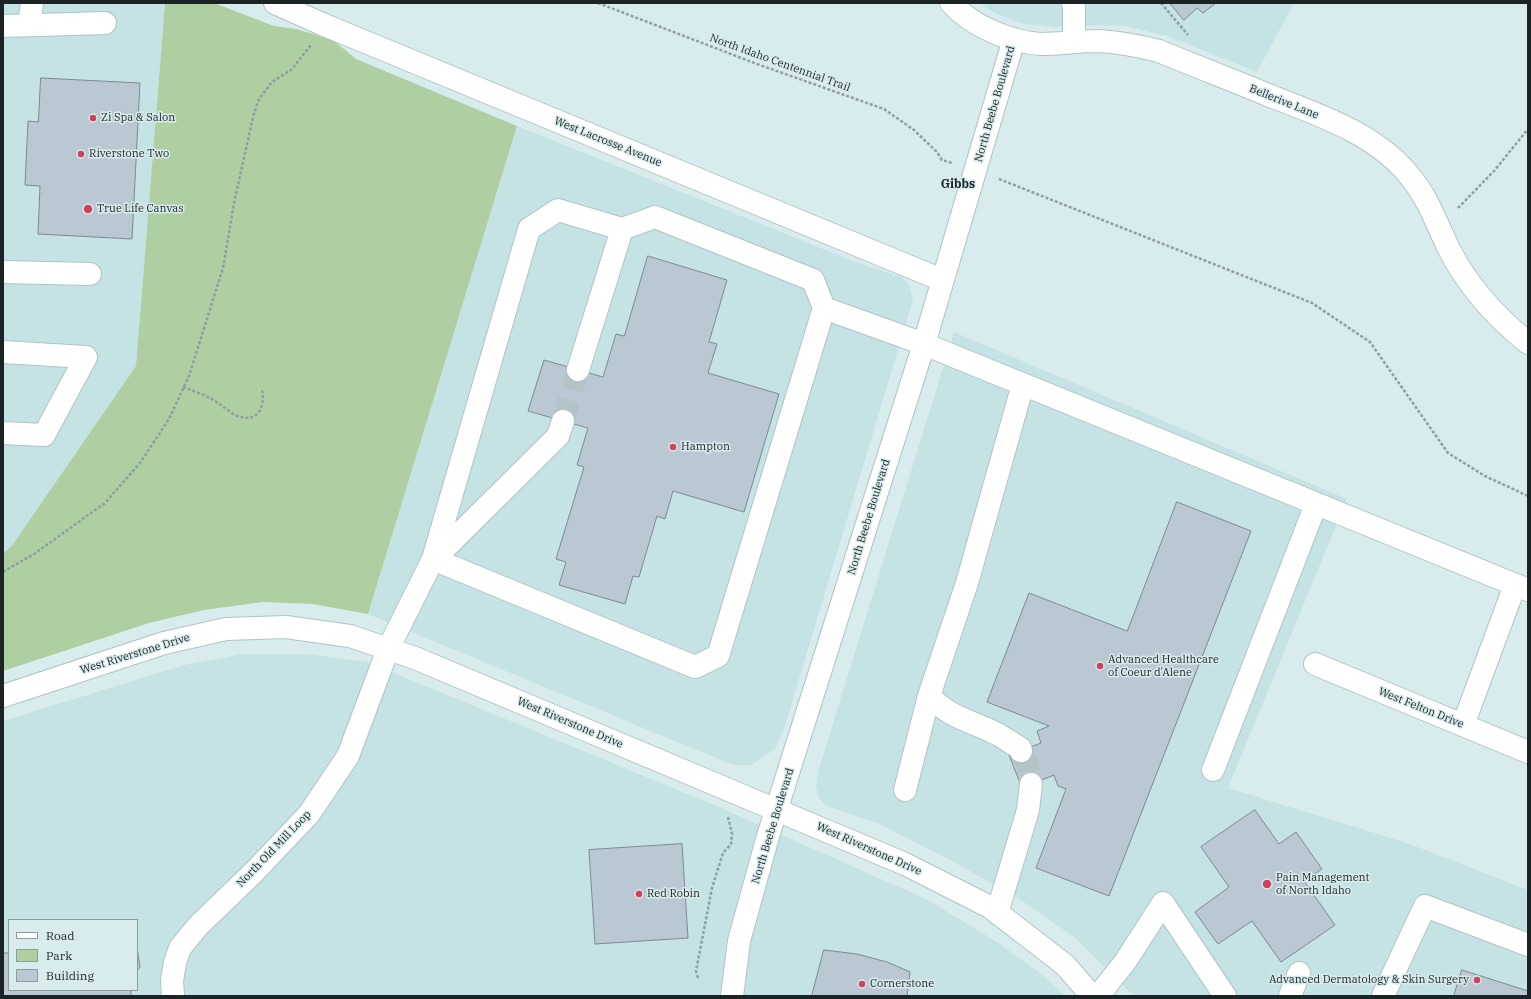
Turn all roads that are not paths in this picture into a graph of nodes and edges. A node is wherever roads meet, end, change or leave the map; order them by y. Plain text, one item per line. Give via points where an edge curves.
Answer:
1 (32, 3) edge
2 (274, 3) edge
3 (951, 3) edge
4 (1073, 3) edge
5 (105, 23) dead end
6 (29, 25) junction
7 (3, 26) edge
8 (1014, 39) junction
9 (1074, 42) junction
10 (622, 229) junction
11 (3, 272) edge
12 (90, 274) dead end
13 (942, 280) junction
14 (824, 308) junction
15 (1528, 343) edge
16 (924, 344) junction
17 (3, 352) edge
18 (578, 370) tunnel mouth
19 (1023, 384) junction
20 (563, 421) tunnel mouth
21 (3, 433) edge
22 (1316, 504) junction
23 (433, 560) junction
24 (1522, 588) edge
25 (388, 649) junction
26 (1315, 664) dead end
27 (3, 696) edge
28 (929, 696) junction
29 (1463, 725) junction
30 (1021, 751) tunnel mouth
31 (1528, 752) edge
32 (1213, 770) dead end
33 (1031, 784) tunnel mouth
34 (905, 790) dead end
35 (777, 810) junction
36 (997, 913) junction
37 (1528, 945) edge
38 (1299, 973) dead end
39 (173, 996) edge
40 (732, 996) edge
41 (1092, 996) edge
42 (1098, 996) edge
43 (1225, 996) edge
44 (1290, 996) edge
45 (1383, 996) edge

1 - 6 street
2 - 13 street, West Lacrosse Avenue
3 - 8 street, Bellerive Lane via 975,23
4 - 9 street
5 - 6 street
6 - 7 street
8 - 9 street, Bellerive Lane via 1042,44
8 - 13 street, North Beebe Boulevard
9 - 15 street, Bellerive Lane via 1129,44 1159,51 1351,129 1388,154 1412,179 1432,210 1464,275 1505,322
10 - 14 street via 655,217 813,280
10 - 18 street
10 - 23 street via 558,210 530,229
11 - 12 street
13 - 16 street, North Beebe Boulevard
14 - 16 street
14 - 23 street via 718,656 696,667
16 - 19 street
16 - 35 street, North Beebe Boulevard
17 - 21 street via 86,358 44,435
19 - 22 street
19 - 28 street via 967,583
20 - 23 street via 558,436
22 - 24 street
22 - 32 street
23 - 25 street, North Old Mill Loop
24 - 29 street
25 - 27 street, West Riverstone Drive via 350,636 286,627 226,629 164,643
25 - 35 street, West Riverstone Drive via 415,658
25 - 39 street, North Old Mill Loop via 348,756 309,814 198,926 180,948 172,981
26 - 29 street, West Felton Drive
28 - 30 street via 942,709 999,735
28 - 34 street
29 - 31 street, West Felton Drive
33 - 36 street via 1028,810
35 - 36 street, West Riverstone Drive via 905,864 990,907
35 - 40 street, North Beebe Boulevard via 744,917 734,965
36 - 41 street, West Riverstone Drive via 1066,966
37 - 45 street via 1425,906
38 - 44 street
42 - 43 street via 1125,962 1163,903

